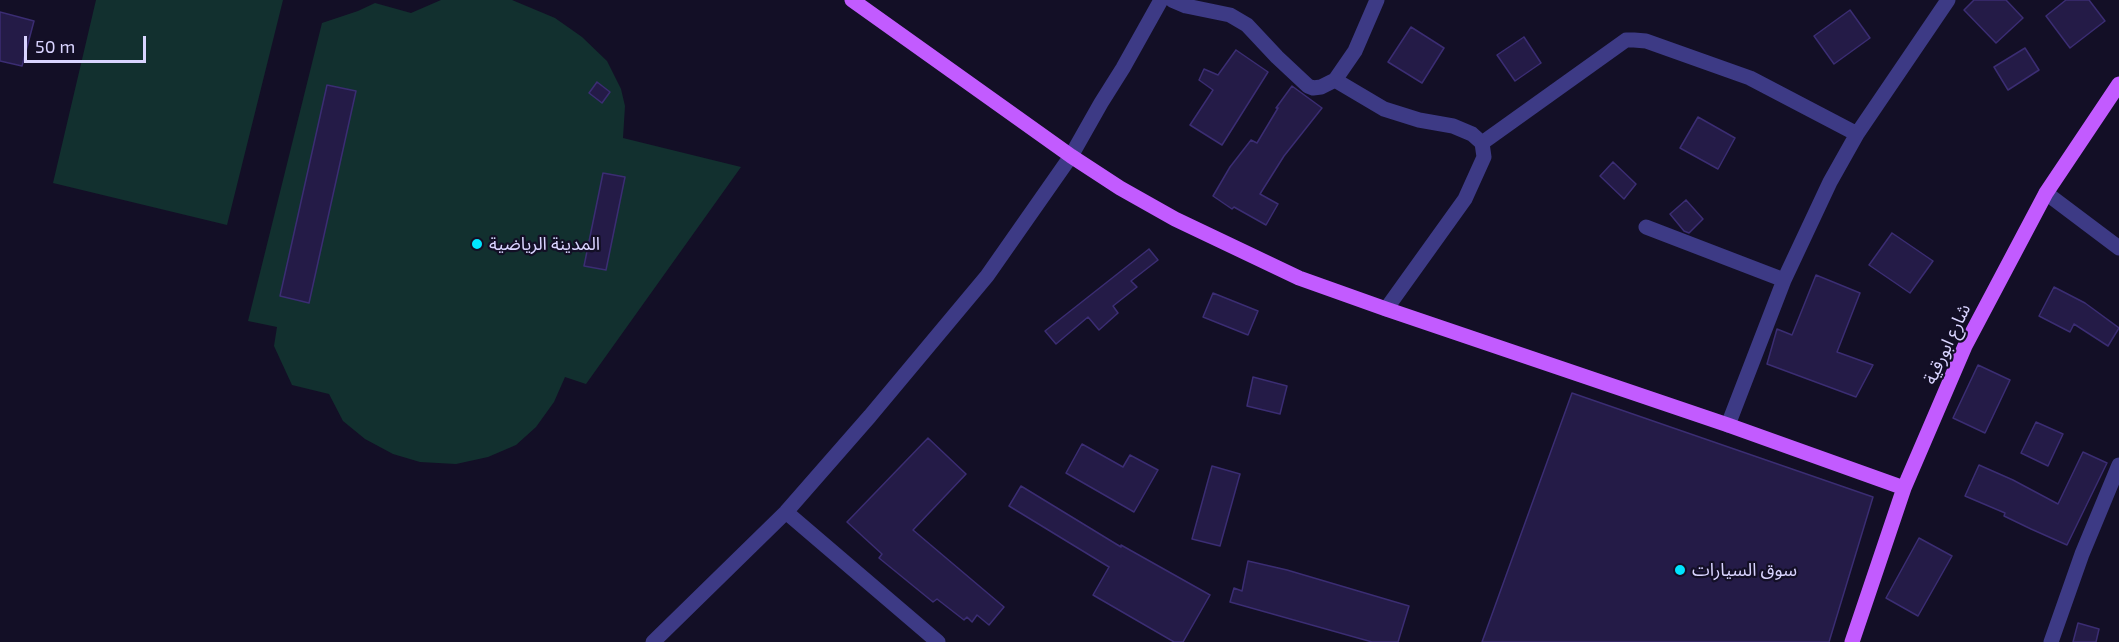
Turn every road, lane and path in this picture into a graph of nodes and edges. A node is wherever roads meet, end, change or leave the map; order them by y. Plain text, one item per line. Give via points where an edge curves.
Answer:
1 (852, 0) edge
2 (1161, 0) edge
3 (1172, 0) edge
4 (1377, 0) edge
5 (1948, 0) edge
6 (1335, 80) junction
7 (2119, 84) edge
8 (1857, 134) junction
9 (1482, 143) junction
10 (1071, 156) junction
11 (2046, 193) junction
12 (1646, 227) dead end
13 (2119, 248) edge
14 (1784, 280) junction
15 (1386, 309) junction
16 (1728, 424) junction
17 (2119, 465) edge
18 (1904, 488) junction
19 (786, 512) junction
20 (653, 642) edge
21 (938, 642) edge
22 (1852, 642) edge
23 (2051, 642) edge

1 - 10 main road
2 - 10 street
3 - 6 street via 1230,15 1247,25 1308,86 1322,87
4 - 6 street via 1355,51
5 - 8 street
6 - 9 street via 1384,109 1453,126
7 - 11 main road, شارع ابورقية
8 - 9 street via 1750,78 1646,41 1626,40
8 - 14 street
9 - 15 street via 1484,157 1465,199
10 - 15 main road via 1174,219 1299,278
10 - 19 street via 987,276
11 - 13 street
11 - 18 main road, شارع ابورقية via 1965,346
12 - 14 street
14 - 16 street
15 - 16 main road
16 - 18 main road
17 - 23 street
18 - 22 main road, شارع ابورقية
19 - 20 street
19 - 21 street

